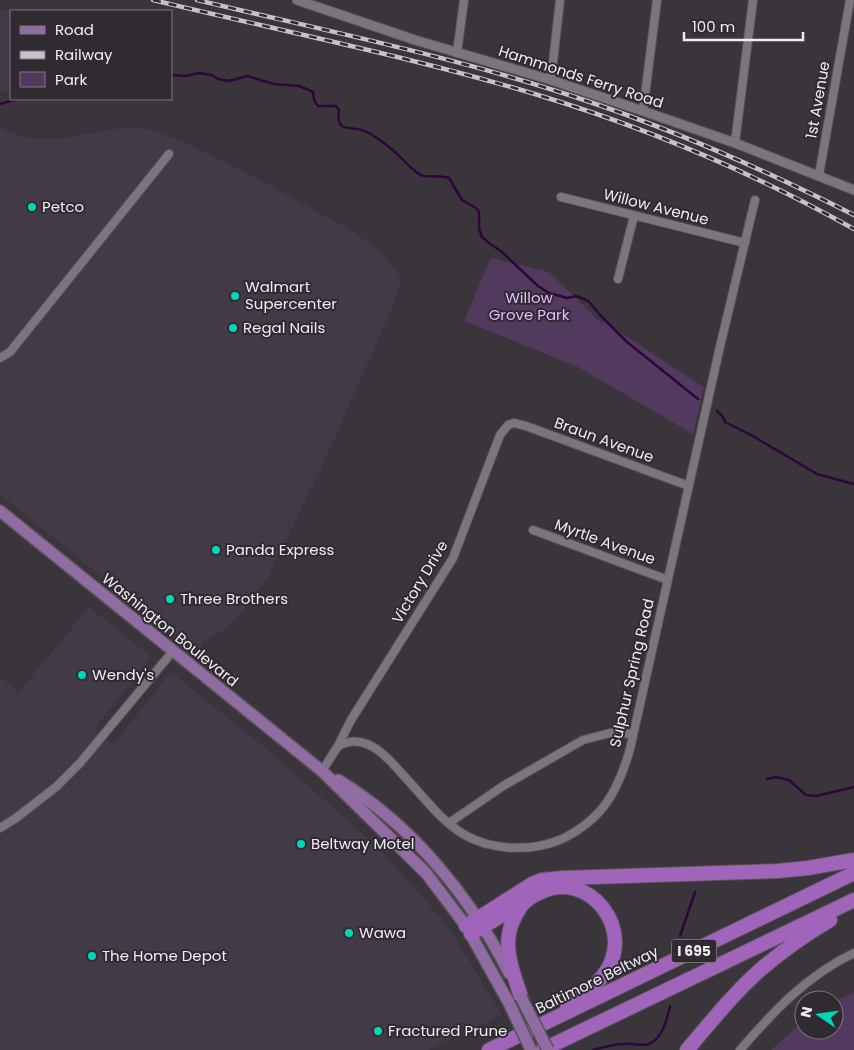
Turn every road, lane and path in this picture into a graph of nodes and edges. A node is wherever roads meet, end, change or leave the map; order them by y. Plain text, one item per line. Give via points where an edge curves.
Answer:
1 (297, 0) edge
2 (464, 0) edge
3 (560, 0) edge
4 (658, 0) edge
5 (753, 0) edge
6 (850, 0) edge
7 (317, 3) edge
8 (457, 53) junction
9 (551, 80) junction
10 (643, 111) junction
11 (735, 143) junction
12 (169, 154) dead end
13 (819, 175) junction
14 (854, 190) edge
15 (561, 198) dead end
16 (755, 200) dead end
17 (634, 216) junction
18 (745, 243) junction
19 (618, 279) dead end
20 (0, 358) edge
21 (508, 425) joint
22 (689, 486) junction
23 (0, 511) edge
24 (533, 530) dead end
25 (668, 580) junction
26 (173, 651) junction
27 (633, 734) junction
28 (338, 746) junction
29 (322, 771) junction
30 (449, 823) junction
31 (0, 828) edge
32 (854, 860) edge
33 (854, 873) edge
34 (854, 900) edge
35 (525, 902) junction
36 (854, 905) edge
37 (474, 926) junction
38 (854, 953) edge
39 (515, 1000) junction
40 (535, 1028) junction
41 (489, 1050) edge
42 (532, 1050) edge
43 (542, 1050) edge
44 (548, 1050) edge
45 (687, 1050) edge
46 (740, 1050) edge

1 - 7 street, Hammonds Ferry Road
2 - 8 street
3 - 9 street
4 - 10 street
5 - 11 street
6 - 13 street, 1st Avenue
7 - 8 street, Hammonds Ferry Road
8 - 9 street, Hammonds Ferry Road
9 - 10 street, Hammonds Ferry Road
10 - 11 street, Hammonds Ferry Road
11 - 13 street, Hammonds Ferry Road
12 - 20 street via 17,344
13 - 14 street, Hammonds Ferry Road
15 - 17 street, Willow Avenue
16 - 18 street, Sulphur Spring Road
17 - 18 street, Willow Avenue
17 - 19 street
18 - 22 street, Sulphur Spring Road
21 - 22 street, Braun Avenue via 526,426
21 - 28 street, Victory Drive via 500,435 453,558
22 - 25 street, Sulphur Spring Road
23 - 26 main road, Washington Boulevard
24 - 25 street, Myrtle Avenue
25 - 27 street, Sulphur Spring Road
26 - 29 main road, Washington Boulevard
26 - 31 street via 80,763 56,787
27 - 30 street via 610,733 583,740 503,786
27 - 30 street, Sulphur Spring Road via 623,774 607,803 573,833 538,846 506,847 478,841
28 - 29 street
28 - 30 street, Sulphur Spring Road via 349,741 369,744
29 - 37 main road, Washington Boulevard via 376,806 409,835 436,864
32 - 37 highway via 778,871 542,880 518,891
33 - 40 highway, Baltimore Beltway / I 695
34 - 43 highway, I 695
35 - 37 highway
35 - 39 highway via 512,922 508,938
35 - 40 highway via 544,890 556,887 579,890 606,911 615,940 612,959 594,986
36 - 45 highway via 785,949 760,970
37 - 39 main road, Washington Boulevard via 498,952
38 - 46 street via 814,977 786,999
39 - 42 main road, Washington Boulevard, bridge
39 - 44 main road, Washington Boulevard, bridge
40 - 41 highway, Baltimore Beltway / I 695

